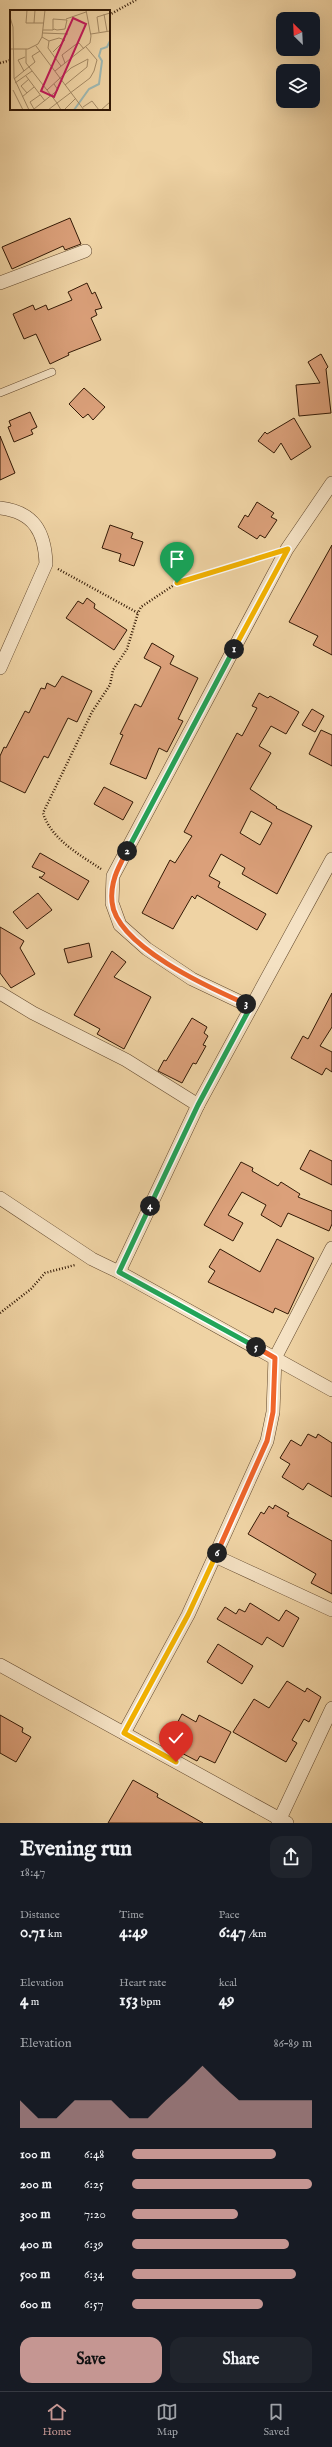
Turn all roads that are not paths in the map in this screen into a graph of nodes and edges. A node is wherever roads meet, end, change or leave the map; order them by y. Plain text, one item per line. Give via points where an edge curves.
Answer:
1 (84, 251) dead end
2 (0, 283) edge
3 (52, 372) dead end
4 (0, 393) edge
5 (332, 483) edge
6 (0, 508) edge
7 (0, 668) edge
8 (332, 859) edge
9 (0, 993) edge
10 (251, 1006) junction
11 (198, 1105) junction
12 (0, 1198) edge
13 (332, 1248) edge
14 (119, 1272) junction
15 (275, 1358) junction
16 (332, 1390) edge
17 (215, 1556) junction
18 (332, 1610) edge
19 (0, 1665) edge
20 (332, 1708) edge
21 (124, 1733) junction
22 (282, 1822) edge

1 - 2 street
3 - 4 lane
5 - 10 street via 288,549 113,876 112,903 120,925 147,949 192,979
6 - 7 street via 17,510 37,526 45,545 46,564
8 - 10 street
9 - 11 street via 33,1013 126,1060
10 - 11 street
11 - 14 street
12 - 14 street via 92,1259
13 - 15 street
14 - 15 street
15 - 16 street
15 - 17 street via 273,1412 267,1441
17 - 18 street
17 - 21 street via 188,1615
19 - 21 street
20 - 22 street
21 - 22 street

